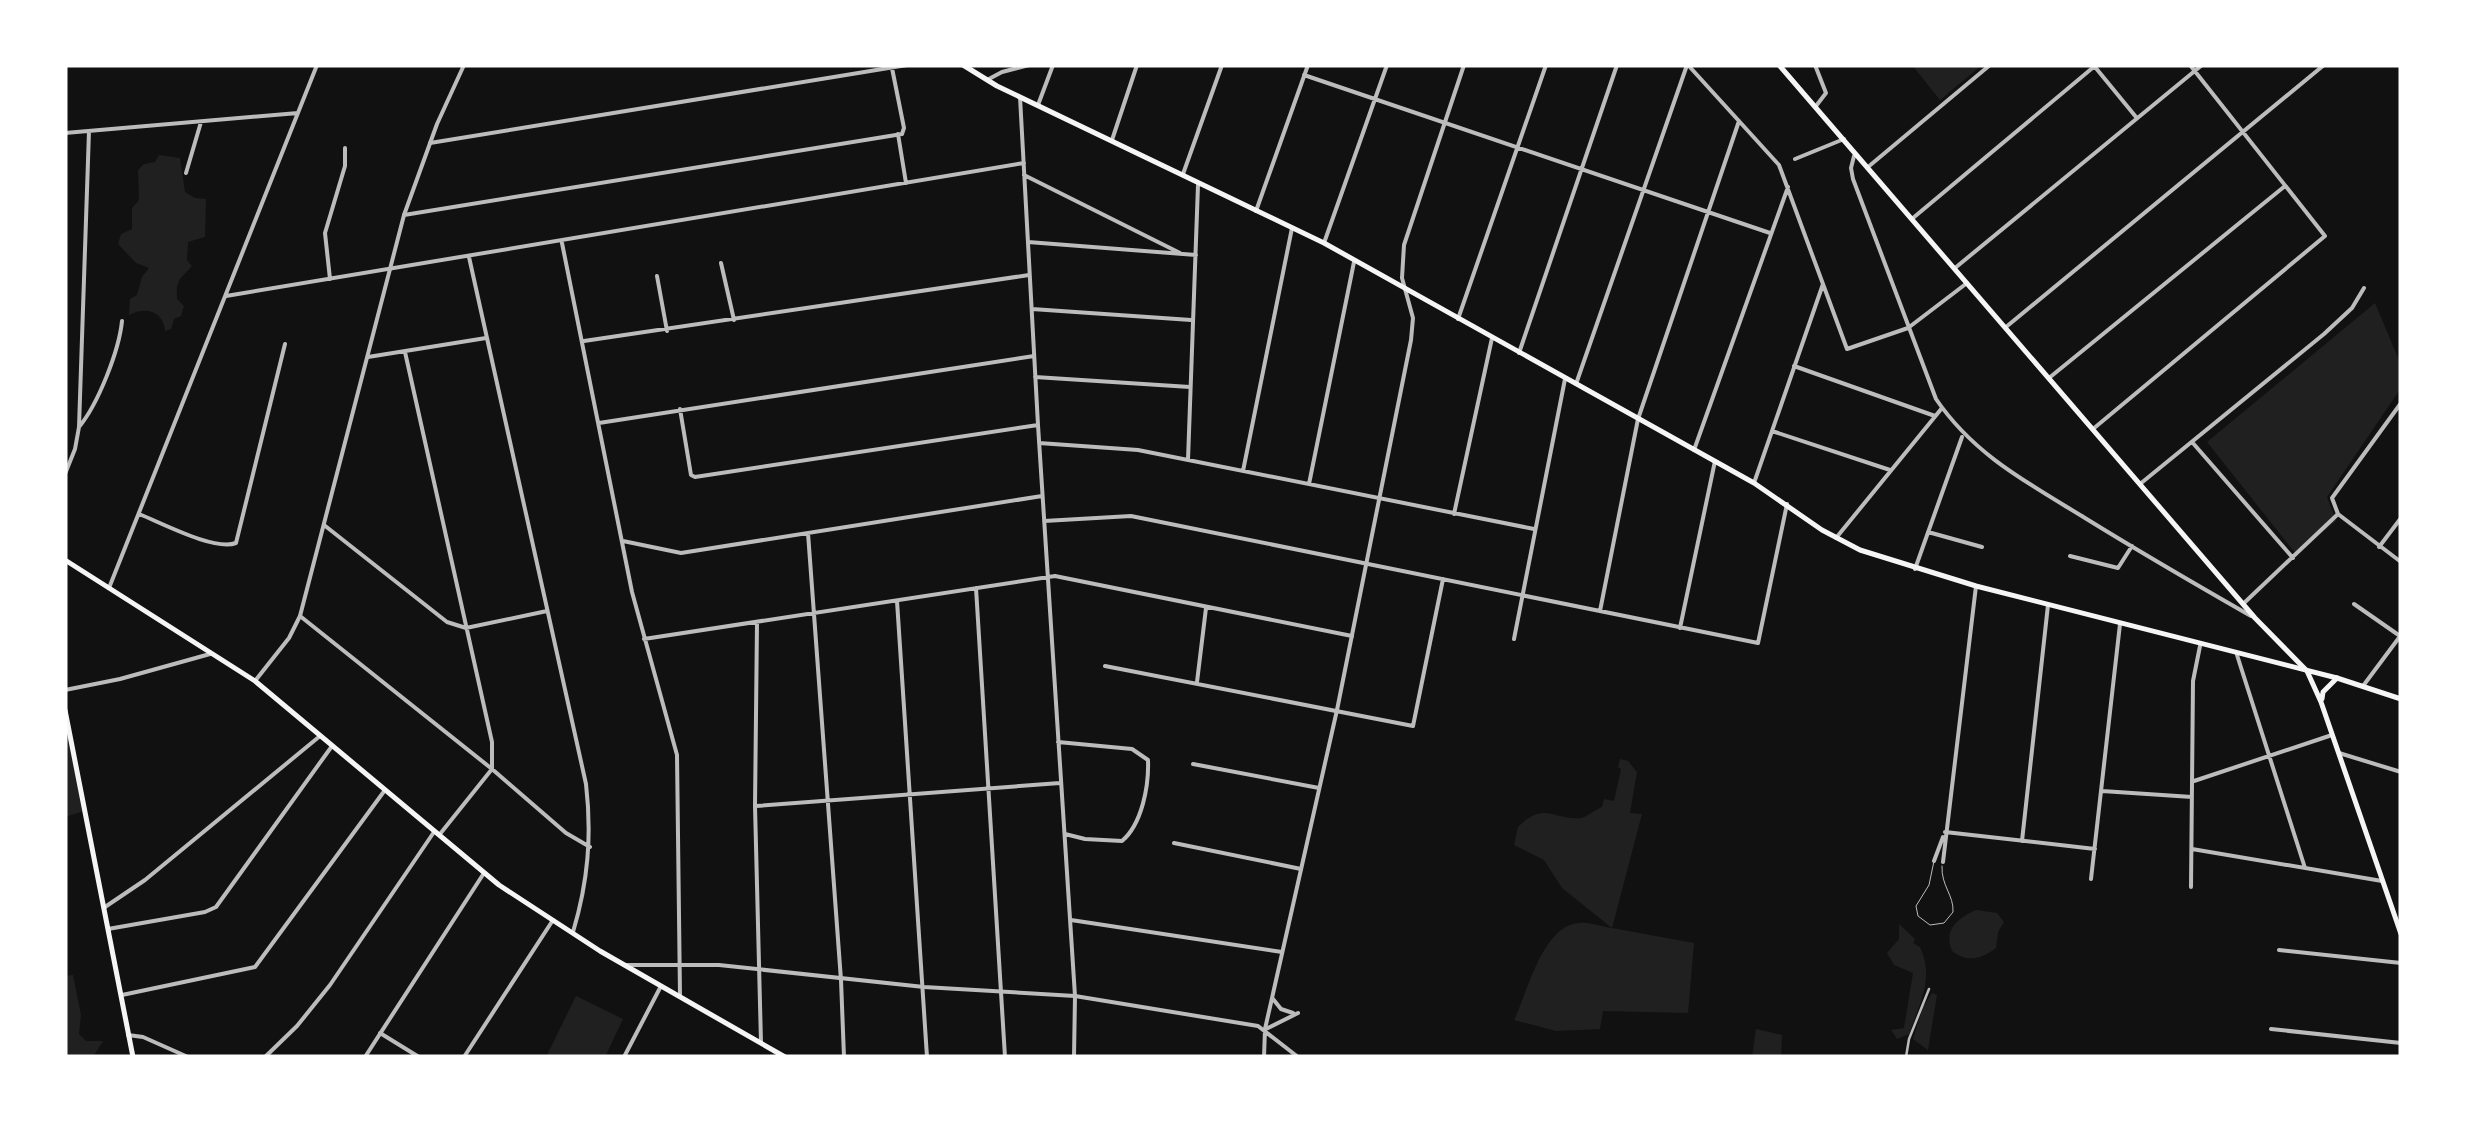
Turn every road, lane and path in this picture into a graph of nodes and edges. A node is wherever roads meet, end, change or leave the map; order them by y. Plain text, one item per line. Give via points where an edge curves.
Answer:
1 (316, 65) edge
2 (464, 65) edge
3 (474, 65) edge
4 (491, 65) edge
5 (907, 65) edge
6 (963, 65) edge
7 (1029, 65) edge
8 (1053, 65) edge
9 (1137, 65) edge
10 (1222, 65) edge
11 (1308, 65) edge
12 (1388, 65) edge
13 (1464, 65) edge
14 (1546, 65) edge
15 (1617, 65) edge
16 (1687, 65) edge
17 (1778, 65) edge
18 (1816, 65) edge
19 (1990, 65) edge
20 (2190, 65) edge
21 (2202, 65) edge
22 (2324, 65) edge
23 (2095, 66) edge
24 (892, 68) junction
25 (2194, 72) junction
26 (1304, 74) junction
27 (987, 80) junction
28 (1020, 97) junction
29 (1376, 100) junction
30 (1038, 105) junction
31 (1816, 106) junction
32 (298, 113) junction
33 (2136, 117) junction
34 (1739, 121) junction
35 (202, 122) junction
36 (1445, 124) junction
37 (89, 132) junction
38 (2241, 132) junction
39 (65, 133) edge
40 (901, 133) junction
41 (1844, 139) junction
42 (1112, 140) junction
43 (430, 143) junction
44 (1520, 147) junction
45 (345, 148) dead end
46 (1856, 152) junction
47 (1795, 158) dead end
48 (1024, 163) junction
49 (1868, 167) junction
50 (1580, 168) junction
51 (186, 172) dead end
52 (1183, 174) junction
53 (1024, 175) junction
54 (1198, 182) junction
55 (906, 183) junction
56 (2286, 186) junction
57 (1788, 187) junction
58 (1644, 191) junction
59 (1256, 211) junction
60 (1708, 211) junction
61 (404, 215) junction
62 (1912, 218) junction
63 (1292, 228) junction
64 (1770, 233) junction
65 (562, 241) junction
66 (1028, 242) junction
67 (1324, 243) junction
68 (1180, 253) junction
69 (1196, 254) junction
70 (469, 257) junction
71 (1354, 262) junction
72 (721, 263) dead end
73 (1955, 268) junction
74 (390, 270) junction
75 (657, 276) dead end
76 (1029, 276) junction
77 (330, 279) junction
78 (1967, 282) junction
79 (1824, 284) junction
80 (2364, 288) dead end
81 (1406, 290) junction
82 (226, 296) junction
83 (1032, 309) junction
84 (1458, 319) junction
85 (734, 320) junction
86 (1194, 320) junction
87 (122, 322) dead end
88 (2006, 327) junction
89 (1908, 328) junction
90 (667, 331) junction
91 (486, 338) junction
92 (1492, 338) junction
93 (583, 341) junction
94 (285, 344) dead end
95 (405, 352) junction
96 (1518, 352) junction
97 (1034, 356) junction
98 (368, 357) junction
99 (1794, 366) junction
100 (1035, 377) junction
101 (1565, 378) junction
102 (2049, 378) junction
103 (1576, 384) junction
104 (1191, 387) junction
105 (2401, 403) edge
106 (1942, 408) junction
107 (680, 409) junction
108 (1936, 416) junction
109 (1638, 418) junction
110 (598, 423) junction
111 (1038, 426) junction
112 (78, 427) junction
113 (2093, 429) junction
114 (1772, 430) junction
115 (1963, 435) junction
116 (2192, 442) junction
117 (1039, 443) junction
118 (1694, 450) junction
119 (1188, 460) junction
120 (1715, 461) junction
121 (1890, 470) junction
122 (1244, 471) junction
123 (65, 474) edge
124 (1754, 483) junction
125 (1308, 484) junction
126 (2140, 484) junction
127 (1042, 496) junction
128 (1380, 498) junction
129 (1786, 504) junction
130 (140, 514) junction
131 (1454, 514) junction
132 (2338, 514) junction
133 (2401, 518) edge
134 (1044, 520) junction
135 (323, 524) junction
136 (1534, 529) junction
137 (1928, 532) junction
138 (808, 533) junction
139 (1836, 538) junction
140 (621, 540) junction
141 (2132, 546) junction
142 (1982, 547) dead end
143 (2380, 547) junction
144 (2070, 556) dead end
145 (2292, 558) junction
146 (65, 560) edge
147 (2401, 562) edge
148 (1366, 563) junction
149 (1915, 569) junction
150 (1048, 577) junction
151 (1443, 580) junction
152 (1976, 586) junction
153 (109, 588) junction
154 (976, 588) junction
155 (1521, 596) junction
156 (897, 601) junction
157 (2243, 604) junction
158 (2354, 604) dead end
159 (2048, 605) junction
160 (1206, 606) junction
161 (547, 611) junction
162 (1599, 612) junction
163 (815, 614) junction
164 (300, 616) junction
165 (2255, 618) junction
166 (757, 622) junction
167 (2120, 624) junction
168 (466, 628) junction
169 (1680, 628) junction
170 (1352, 636) junction
171 (2400, 636) edge
172 (644, 639) junction
173 (1514, 639) dead end
174 (2200, 646) junction
175 (215, 653) junction
176 (2236, 654) junction
177 (1105, 666) dead end
178 (2307, 672) junction
179 (2337, 678) junction
180 (255, 681) junction
181 (1197, 682) junction
182 (2363, 686) junction
183 (65, 690) edge
184 (2401, 698) edge
185 (2321, 702) junction
186 (65, 710) edge
187 (1337, 710) junction
188 (2332, 734) junction
189 (320, 736) junction
190 (1058, 742) junction
191 (332, 746) junction
192 (2338, 752) junction
193 (2270, 756) junction
194 (1193, 764) dead end
195 (492, 769) junction
196 (2401, 772) edge
197 (2192, 782) junction
198 (1060, 784) junction
199 (990, 788) junction
200 (1319, 788) junction
201 (385, 790) junction
202 (2101, 791) junction
203 (910, 794) junction
204 (2192, 797) junction
205 (828, 798) junction
206 (755, 806) junction
207 (1945, 832) junction
208 (437, 833) junction
209 (1065, 834) junction
210 (2022, 841) junction
211 (1174, 843) dead end
212 (590, 846) junction
213 (2095, 849) junction
214 (2192, 850) junction
215 (1934, 861) joint
216 (1943, 862) joint
217 (2305, 868) junction
218 (1301, 869) junction
219 (484, 873) junction
220 (2091, 879) dead end
221 (2382, 881) junction
222 (2191, 887) dead end
223 (104, 908) junction
224 (553, 920) junction
225 (1070, 920) junction
226 (108, 930) junction
227 (573, 932) junction
228 (2401, 934) edge
229 (2279, 950) dead end
230 (1282, 952) junction
231 (681, 962) junction
232 (2401, 963) edge
233 (624, 965) junction
234 (757, 968) junction
235 (842, 980) junction
236 (661, 986) junction
237 (924, 987) junction
238 (1929, 988) dead end
239 (1003, 991) junction
240 (680, 994) junction
241 (122, 995) junction
242 (1076, 996) junction
243 (1272, 996) junction
244 (1265, 1029) junction
245 (2271, 1029) dead end
246 (380, 1033) junction
247 (128, 1035) junction
248 (760, 1043) junction
249 (2401, 1043) edge
250 (133, 1057) edge
251 (188, 1057) edge
252 (266, 1057) edge
253 (365, 1057) edge
254 (419, 1057) edge
255 (464, 1057) edge
256 (624, 1057) edge
257 (784, 1057) edge
258 (844, 1057) edge
259 (927, 1057) edge
260 (1005, 1057) edge
261 (1074, 1057) edge
262 (1264, 1057) edge
263 (1298, 1057) edge
264 (1906, 1057) edge

1 - 32 street
2 - 43 street
3 - 4 street
5 - 24 street
6 - 27 main road
7 - 27 street
8 - 30 street
9 - 42 street
10 - 52 street
11 - 26 street
12 - 29 street
13 - 36 street
14 - 44 street
15 - 50 street
16 - 34 street
16 - 58 street
17 - 31 main road
18 - 31 street via 1826,93
19 - 49 street
20 - 25 street
21 - 25 street
22 - 38 street
23 - 33 street
23 - 62 street
24 - 40 street
24 - 43 street
25 - 33 street
25 - 38 street
26 - 29 street
26 - 59 street
27 - 28 main road
28 - 30 main road
28 - 48 street
29 - 36 street
29 - 67 street
30 - 42 main road
31 - 41 main road
32 - 35 street
32 - 82 street
33 - 73 street
34 - 57 street via 1780,165
34 - 60 street
35 - 37 street
35 - 51 street
36 - 44 street
36 - 81 street via 1404,246
37 - 39 street
37 - 112 street
38 - 56 street
38 - 88 street
40 - 55 street
40 - 61 street
41 - 46 main road
41 - 47 street
42 - 52 main road
43 - 61 street
44 - 50 street
44 - 84 street
45 - 77 street via 324,234
46 - 49 main road
46 - 89 street via 1853,179
48 - 53 street
48 - 55 street
49 - 62 main road
50 - 58 street
50 - 96 street
52 - 54 main road
53 - 66 street
53 - 68 street
54 - 59 main road
54 - 69 street
55 - 65 street
56 - 102 street
56 - 113 street via 2325,236
57 - 64 street
57 - 79 street
58 - 60 street
58 - 103 street
59 - 63 main road
60 - 64 street
60 - 109 street
61 - 74 street
62 - 73 main road
63 - 67 main road
63 - 122 street
64 - 118 street
65 - 70 street
65 - 93 street
66 - 68 street
66 - 76 street
67 - 71 main road
68 - 69 street
69 - 86 street
70 - 74 street
70 - 91 street
71 - 81 main road
71 - 125 street
72 - 85 street
73 - 78 main road
74 - 77 street
74 - 98 street
75 - 90 street
76 - 83 street
76 - 85 street
77 - 82 street
78 - 88 main road
78 - 89 street
79 - 89 street via 1847,349
79 - 99 street
80 - 116 street via 2324,334
81 - 84 main road
81 - 128 street via 1414,318
82 - 130 street
83 - 86 street
83 - 97 street
84 - 92 main road
85 - 90 street
86 - 104 street
87 - 112 street via 90,414
88 - 102 main road
89 - 106 street
90 - 93 street
91 - 95 street
91 - 161 street
92 - 96 main road
92 - 131 street
93 - 110 street
94 - 130 street via 236,543 211,542
95 - 98 street
95 - 168 street
96 - 101 main road
97 - 100 street
97 - 107 street
98 - 135 street
99 - 108 street
99 - 114 street
100 - 104 street
100 - 111 street
101 - 103 main road
101 - 136 street
102 - 113 main road
103 - 109 main road
104 - 119 street
105 - 132 street via 2332,498
106 - 108 street
106 - 115 street
107 - 110 street
107 - 111 street via 695,478
108 - 121 street
109 - 118 main road
109 - 162 street
110 - 140 street
111 - 117 street
112 - 123 street
113 - 126 main road
114 - 121 street
114 - 124 street
115 - 137 street
115 - 141 street
116 - 126 street
116 - 145 street
117 - 119 street
117 - 127 street
118 - 120 main road
119 - 122 street
120 - 124 main road
120 - 169 street
121 - 139 street
122 - 125 street
124 - 129 main road
125 - 128 street
126 - 157 main road
127 - 134 street
127 - 138 street
128 - 131 street
128 - 148 street
129 - 139 main road
129 - 169 street via 1758,643
130 - 153 street
131 - 136 street
132 - 143 street
132 - 145 street
133 - 143 street
134 - 148 street via 1130,516
134 - 150 street
135 - 164 street
135 - 168 street via 447,622
136 - 155 street
137 - 142 street
137 - 149 street
138 - 140 street via 681,553
138 - 163 street
139 - 149 main road
140 - 172 street
141 - 144 street via 2118,568
141 - 165 street
143 - 147 street
145 - 157 street
146 - 153 main road
148 - 151 street
148 - 170 street
149 - 152 main road
150 - 154 street
150 - 160 street
150 - 190 street
151 - 155 street
151 - 187 street via 1413,726
152 - 159 main road
152 - 207 street
153 - 175 main road
154 - 156 street
154 - 199 street
155 - 162 street
155 - 173 street
156 - 163 street
156 - 203 street
157 - 165 main road
158 - 171 street
159 - 167 main road
159 - 210 street
160 - 170 street
160 - 181 street
161 - 168 street
161 - 212 street via 586,784
162 - 169 street
163 - 166 street
163 - 205 street
164 - 180 street
164 - 195 street
165 - 178 main road
166 - 172 street
166 - 206 street
167 - 174 main road
167 - 202 street
168 - 195 street
170 - 187 street
171 - 182 street
172 - 231 street via 679,772
174 - 176 main road
174 - 197 street via 2192,682
175 - 180 main road
175 - 183 street
176 - 178 main road
176 - 193 street
177 - 181 street
178 - 179 main road
178 - 185 main road
179 - 182 main road
179 - 185 main road
180 - 189 main road
181 - 187 street
182 - 184 main road
185 - 188 main road
186 - 223 main road
187 - 200 street
188 - 192 main road
188 - 193 street
189 - 191 main road
189 - 223 street
190 - 198 street
190 - 209 street via 1132,749 1148,760 1134,831 1122,840
191 - 201 main road
191 - 226 street via 216,906
192 - 196 street
192 - 221 main road
193 - 197 street
193 - 217 street
194 - 200 street
195 - 208 street
195 - 212 street
197 - 204 street
198 - 199 street
198 - 209 street
199 - 203 street
199 - 239 street
200 - 218 street
201 - 208 main road
201 - 241 street via 255,967
202 - 204 street
202 - 213 street
203 - 205 street
203 - 237 street
204 - 214 street
205 - 206 street
205 - 235 street
206 - 234 street
207 - 210 street
207 - 215 street
207 - 216 street
208 - 219 main road
208 - 252 street via 330,984
209 - 225 street
210 - 213 street
211 - 218 street
212 - 227 street
213 - 220 street
214 - 217 street
214 - 222 street
215 - 216 lane via 1916,906 1930,925 1944,923 1953,912
217 - 221 street
218 - 230 street
219 - 224 main road
219 - 246 street
221 - 228 main road
223 - 226 main road
224 - 227 main road
224 - 255 street
225 - 230 street
225 - 242 street
226 - 241 main road
227 - 233 main road
229 - 232 street
230 - 243 street
231 - 233 street
231 - 234 street
231 - 240 street
233 - 236 main road
234 - 235 street
234 - 248 street
235 - 237 street
235 - 258 street
236 - 240 main road
236 - 256 street
237 - 239 street
237 - 259 street
238 - 264 street
239 - 242 street
239 - 260 street
240 - 248 main road
241 - 247 main road
242 - 244 street
242 - 261 street
243 - 244 street
243 - 244 street via 1281,1009 1298,1013
244 - 262 street
244 - 263 street
245 - 249 street
246 - 253 street
246 - 254 street
247 - 250 main road
247 - 251 street
248 - 257 main road

